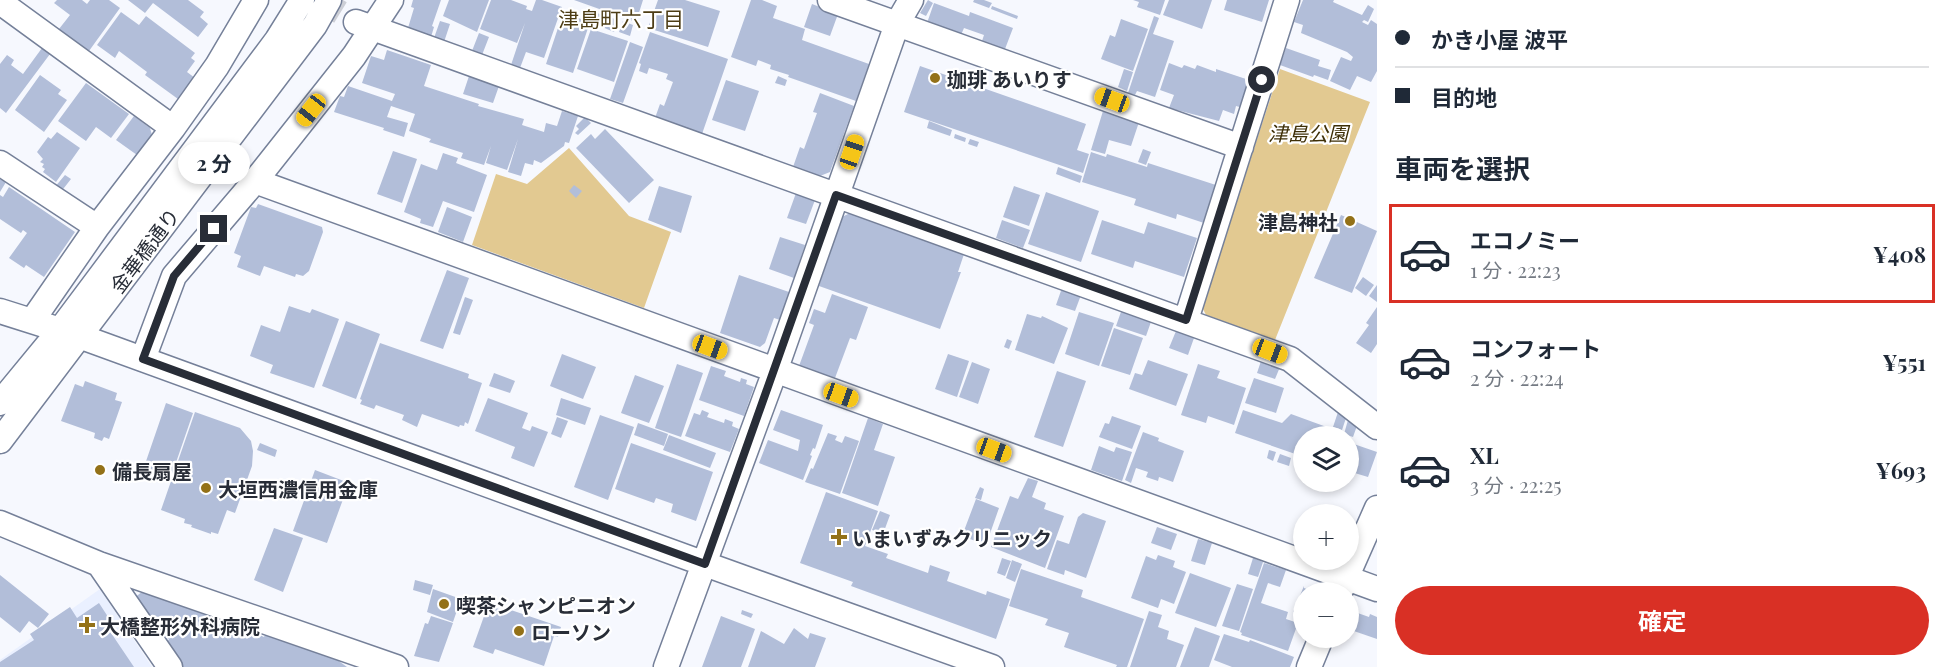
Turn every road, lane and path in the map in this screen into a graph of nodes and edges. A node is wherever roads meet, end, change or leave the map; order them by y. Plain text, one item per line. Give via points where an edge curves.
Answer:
1 (256, 0) edge
2 (302, 0) edge
3 (329, 0) edge
4 (391, 0) edge
5 (830, 0) edge
6 (911, 0) edge
7 (1287, 0) edge
8 (0, 2) edge
9 (897, 24) junction
10 (365, 25) junction
11 (172, 128) junction
12 (1241, 147) junction
13 (0, 162) edge
14 (255, 181) junction
15 (836, 195) junction
16 (97, 227) junction
17 (0, 311) edge
18 (1186, 320) junction
19 (32, 321) junction
20 (69, 333) junction
21 (143, 359) junction
22 (775, 371) junction
23 (0, 403) edge
24 (1377, 427) edge
25 (0, 441) edge
26 (1377, 508) edge
27 (0, 523) edge
28 (99, 564) junction
29 (705, 564) junction
30 (1335, 582) edge
31 (1344, 582) edge
32 (1359, 587) edge
33 (1377, 589) edge
34 (1317, 648) edge
35 (170, 667) edge
36 (396, 667) edge
37 (666, 667) edge
38 (992, 667) edge
39 (1309, 667) edge

1 - 11 street via 217,66
2 - 20 street, 金華橋通り
3 - 20 street, 金華橋通り via 315,25
4 - 10 street
5 - 9 street
6 - 9 street
7 - 12 street
8 - 11 street
9 - 12 street
9 - 15 street
10 - 14 street via 354,56
10 - 15 street
11 - 16 street
12 - 18 street
13 - 16 street
14 - 21 street via 174,276
14 - 22 street
15 - 18 street
15 - 22 street
16 - 19 street
17 - 19 street
18 - 24 street via 1290,359
19 - 20 street
20 - 21 street
20 - 23 street, 金華橋通り
20 - 25 street, 金華橋通り
21 - 29 street
22 - 29 street
22 - 30 street
26 - 31 street
27 - 28 street
28 - 35 street
28 - 36 street
29 - 37 street
29 - 38 street
32 - 33 street
34 - 39 street

